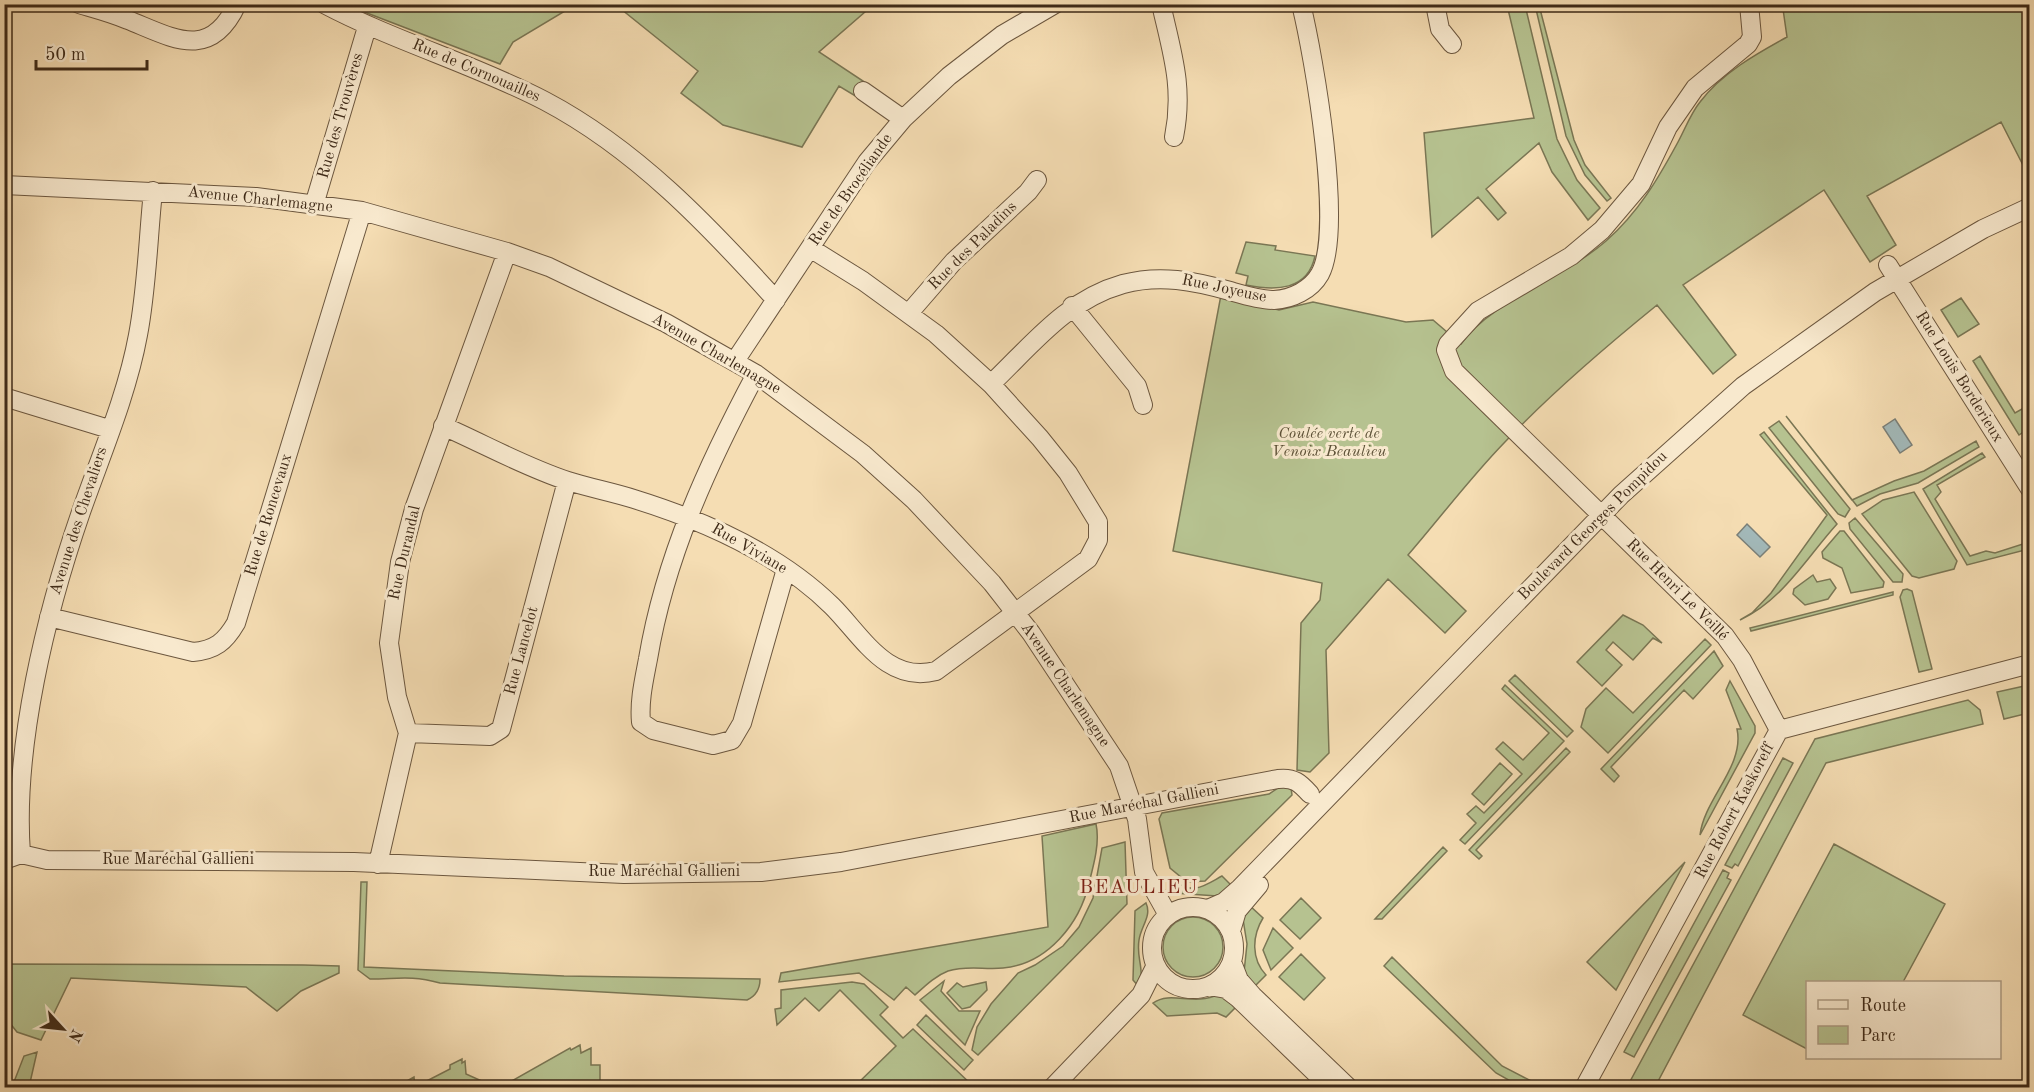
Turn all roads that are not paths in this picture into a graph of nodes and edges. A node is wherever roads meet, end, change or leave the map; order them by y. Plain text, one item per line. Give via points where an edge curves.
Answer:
1 (79, 4) edge
2 (237, 4) edge
3 (324, 4) edge
4 (1055, 4) edge
5 (1161, 4) edge
6 (1301, 4) edge
7 (1435, 4) edge
8 (1749, 4) edge
9 (367, 27) junction
10 (1452, 44) dead end
11 (862, 91) dead end
12 (903, 118) junction
13 (1174, 138) dead end
14 (1037, 180) dead end
15 (4, 185) edge
16 (153, 191) junction
17 (314, 205) junction
18 (2030, 207) edge
19 (362, 211) junction
20 (2030, 219) edge
21 (810, 248) junction
22 (507, 252) junction
23 (1896, 277) junction
24 (776, 300) junction
25 (1072, 306) junction
26 (909, 313) junction
27 (735, 361) junction
28 (756, 374) junction
29 (992, 384) junction
30 (4, 397) edge
31 (1143, 405) dead end
32 (443, 426) junction
33 (110, 429) junction
34 (567, 481) junction
35 (2030, 489) edge
36 (688, 517) junction
37 (1606, 518) junction
38 (786, 570) junction
39 (1015, 612) junction
40 (49, 617) junction
41 (2030, 664) edge
42 (1779, 730) junction
43 (408, 733) junction
44 (1310, 794) dead end
45 (1134, 807) junction
46 (13, 857) edge
47 (378, 864) junction
48 (1208, 909) junction
49 (1168, 915) junction
50 (1231, 931) junction
51 (1232, 962) junction
52 (1156, 965) junction
53 (1209, 986) junction
54 (1180, 987) junction
55 (1052, 1088) edge
56 (1065, 1088) edge
57 (1331, 1088) edge
58 (1349, 1088) edge
59 (1584, 1088) edge

1 - 2 street via 188,43 219,33
3 - 9 street, Rue de Cornouailles
4 - 12 street, Rue de Brocéliande via 1002,35
5 - 13 street via 1179,85
6 - 25 street, Rue Joyeuse via 1325,152 1327,235 1319,275 1305,290 1275,300 1165,278 1122,284
7 - 10 street via 1440,29
8 - 37 street, Rue Henri Le Veillé via 1752,37 1748,44 1695,88 1668,128 1631,199 1571,256 1479,311 1464,324 1446,350 1454,372
9 - 17 street, Rue des Trouvères
9 - 24 street, Rue de Cornouailles via 489,73 548,102 596,133 679,199
11 - 12 street
12 - 21 street, Rue de Brocéliande via 867,162
14 - 26 street, Rue des Paladins via 954,261
15 - 16 street, Avenue Charlemagne
16 - 17 street, Avenue Charlemagne
16 - 33 street, Avenue des Chevaliers via 138,336
17 - 19 street, Avenue Charlemagne
18 - 23 street, Boulevard Georges Pompidou
19 - 22 street, Avenue Charlemagne
19 - 40 street, Rue de Roncevaux via 236,623 228,636 207,651 193,652
20 - 23 street, Boulevard Georges Pompidou
21 - 24 street, Rue de Brocéliande
21 - 26 street, Rue Viviane
22 - 27 street, Avenue Charlemagne via 549,267 646,313
22 - 32 street, Rue Durandal
23 - 35 street, Rue Louis Borderieux
23 - 37 street, Boulevard Georges Pompidou
24 - 27 street, Rue de Brocéliande
25 - 29 street, Rue Joyeuse
25 - 31 street via 1137,386
26 - 29 street, Rue Viviane
27 - 28 street, Avenue Charlemagne
28 - 36 street via 715,452
28 - 39 street, Avenue Charlemagne via 863,454 914,500
29 - 39 street, Rue Viviane via 1068,473 1093,512 1099,530 1095,550 1088,560
30 - 33 street
32 - 34 street, Rue Viviane
32 - 43 street, Rue Durandal via 406,536 391,616 392,672
33 - 40 street, Avenue des Chevaliers
34 - 36 street, Rue Viviane
34 - 43 street, Rue Lancelot via 501,729 490,736
36 - 38 street, Rue Viviane via 717,529
36 - 38 street via 657,615 641,702 641,722 653,730 713,745 732,740 742,723
37 - 42 street, Rue Henri Le Veillé via 1725,636
37 - 48 street, Boulevard Georges Pompidou via 1247,881 1224,903
37 - 50 street, Boulevard Georges Pompidou via 1248,897 1237,911
38 - 39 street, Rue Viviane via 831,605 884,661 907,674 936,672
39 - 45 street, Avenue Charlemagne via 1111,752 1127,782
40 - 46 street, Avenue des Chevaliers via 27,731
41 - 42 street, Rue Robert Kaskoreff
42 - 59 street, Rue Robert Kaskoreff
43 - 47 street, Rue Durandal
44 - 45 street, Rue Maréchal Gallieni via 1289,777
45 - 47 street, Rue Maréchal Gallieni via 841,862 761,872 624,874
45 - 49 street, Avenue Charlemagne via 1144,872
46 - 47 street, Rue Maréchal Gallieni
48 - 49 street via 1187,907
48 - 50 street
49 - 52 street via 1153,938
50 - 51 street
51 - 53 street via 1219,980
51 - 58 street via 1239,980 1253,996
52 - 54 street
52 - 55 street via 1141,995
53 - 54 street
53 - 57 street via 1226,989 1238,998
54 - 56 street via 1153,997

